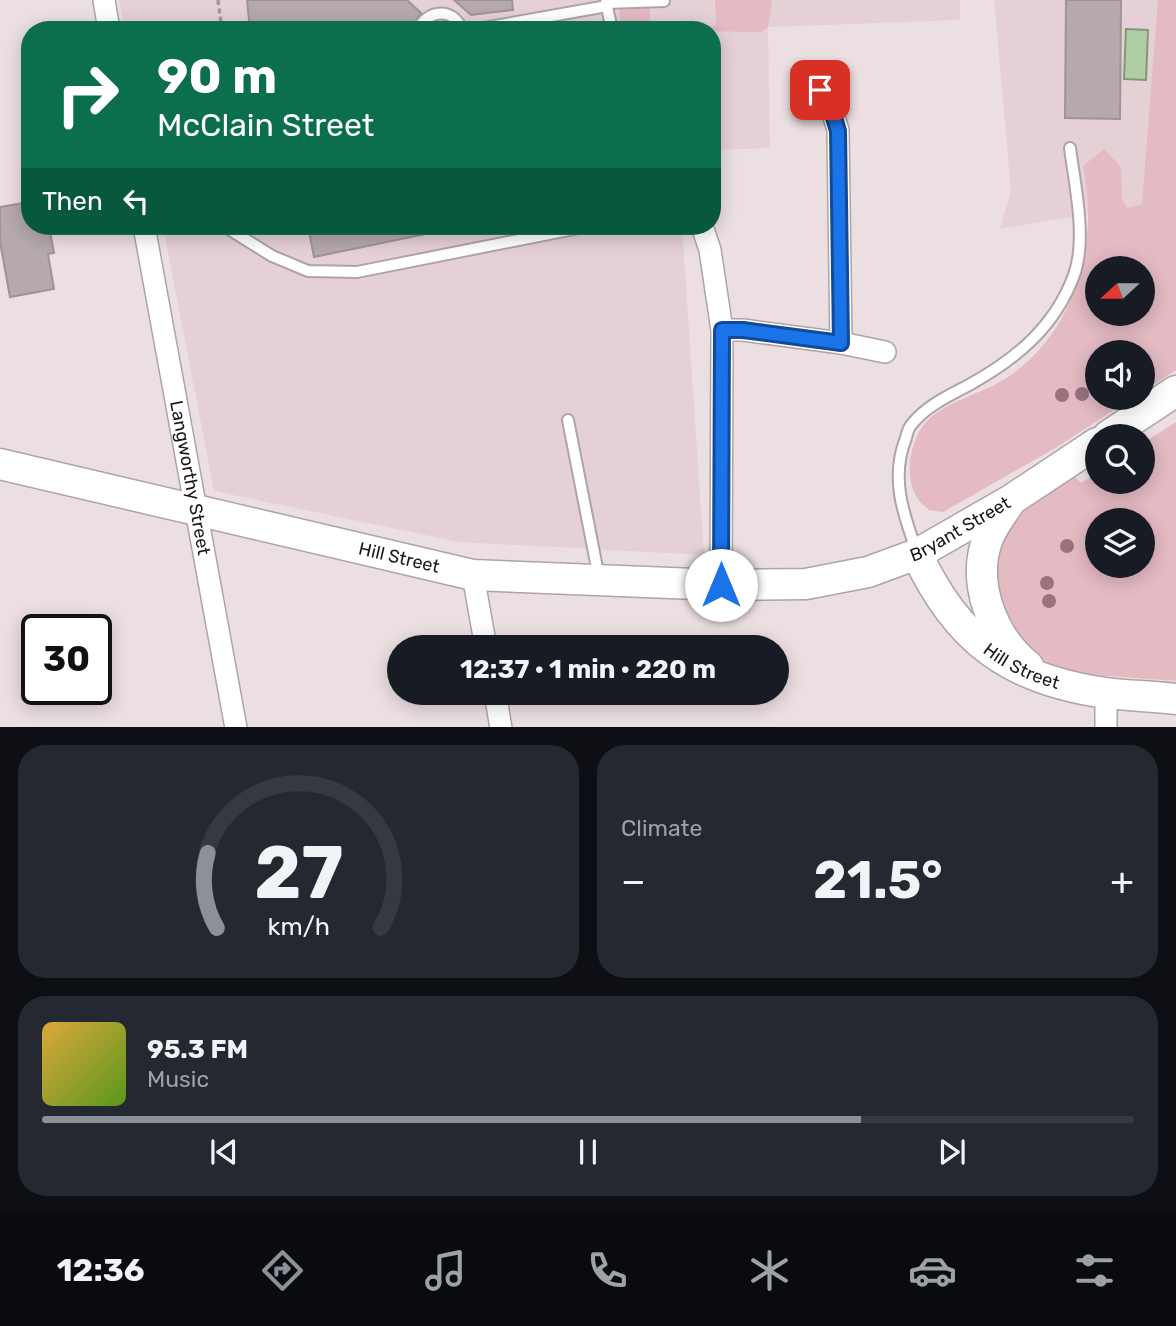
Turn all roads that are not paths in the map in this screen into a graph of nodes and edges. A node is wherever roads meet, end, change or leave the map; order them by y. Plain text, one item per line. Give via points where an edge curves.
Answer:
1 (104, 0) edge
2 (664, 1) edge
3 (606, 3) edge
4 (108, 21) edge
5 (424, 21) edge
6 (457, 21) edge
7 (517, 21) edge
8 (610, 21) edge
9 (820, 90) dead end
10 (1070, 148) dead end
11 (148, 235) edge
12 (238, 235) edge
13 (544, 235) edge
14 (705, 235) edge
15 (722, 330) junction
16 (841, 343) junction
17 (886, 352) dead end
18 (1176, 391) edge
19 (568, 420) dead end
20 (1126, 424) edge
21 (1085, 451) edge
22 (0, 464) edge
23 (1011, 500) junction
24 (197, 509) junction
25 (918, 554) junction
26 (473, 575) junction
27 (599, 580) junction
28 (806, 584) joint
29 (721, 585) junction
30 (484, 635) edge
31 (1042, 677) junction
32 (1106, 693) junction
33 (1176, 699) edge
34 (497, 705) edge
35 (236, 727) edge
36 (501, 727) edge
37 (1106, 727) edge

1 - 4 street
2 - 3 lane
3 - 7 lane
3 - 8 lane
5 - 6 lane via 441,12
9 - 16 street via 829,101 838,131
10 - 25 lane via 1080,227 1074,274 1053,319 999,369 928,409 911,425 899,454 904,518
11 - 24 street, Langworthy Street
12 - 13 lane via 308,271 357,272
14 - 15 street
15 - 16 street
15 - 29 street
16 - 17 street
18 - 20 main road
19 - 27 lane
21 - 23 main road, Bryant Street
22 - 24 main road, Hill Street
23 - 25 main road, Bryant Street
23 - 31 main road via 988,537 982,588 1003,637 1016,656
24 - 26 main road, Hill Street
24 - 35 street, Langworthy Street
25 - 28 main road, Bryant Street via 868,572
25 - 31 main road, Hill Street via 953,617 984,648
26 - 27 main road, Hill Street
26 - 30 street
27 - 29 main road, Hill Street
28 - 29 main road, Hill Street
31 - 32 main road, Hill Street
32 - 33 main road, Hill Street
32 - 37 street
34 - 36 street

